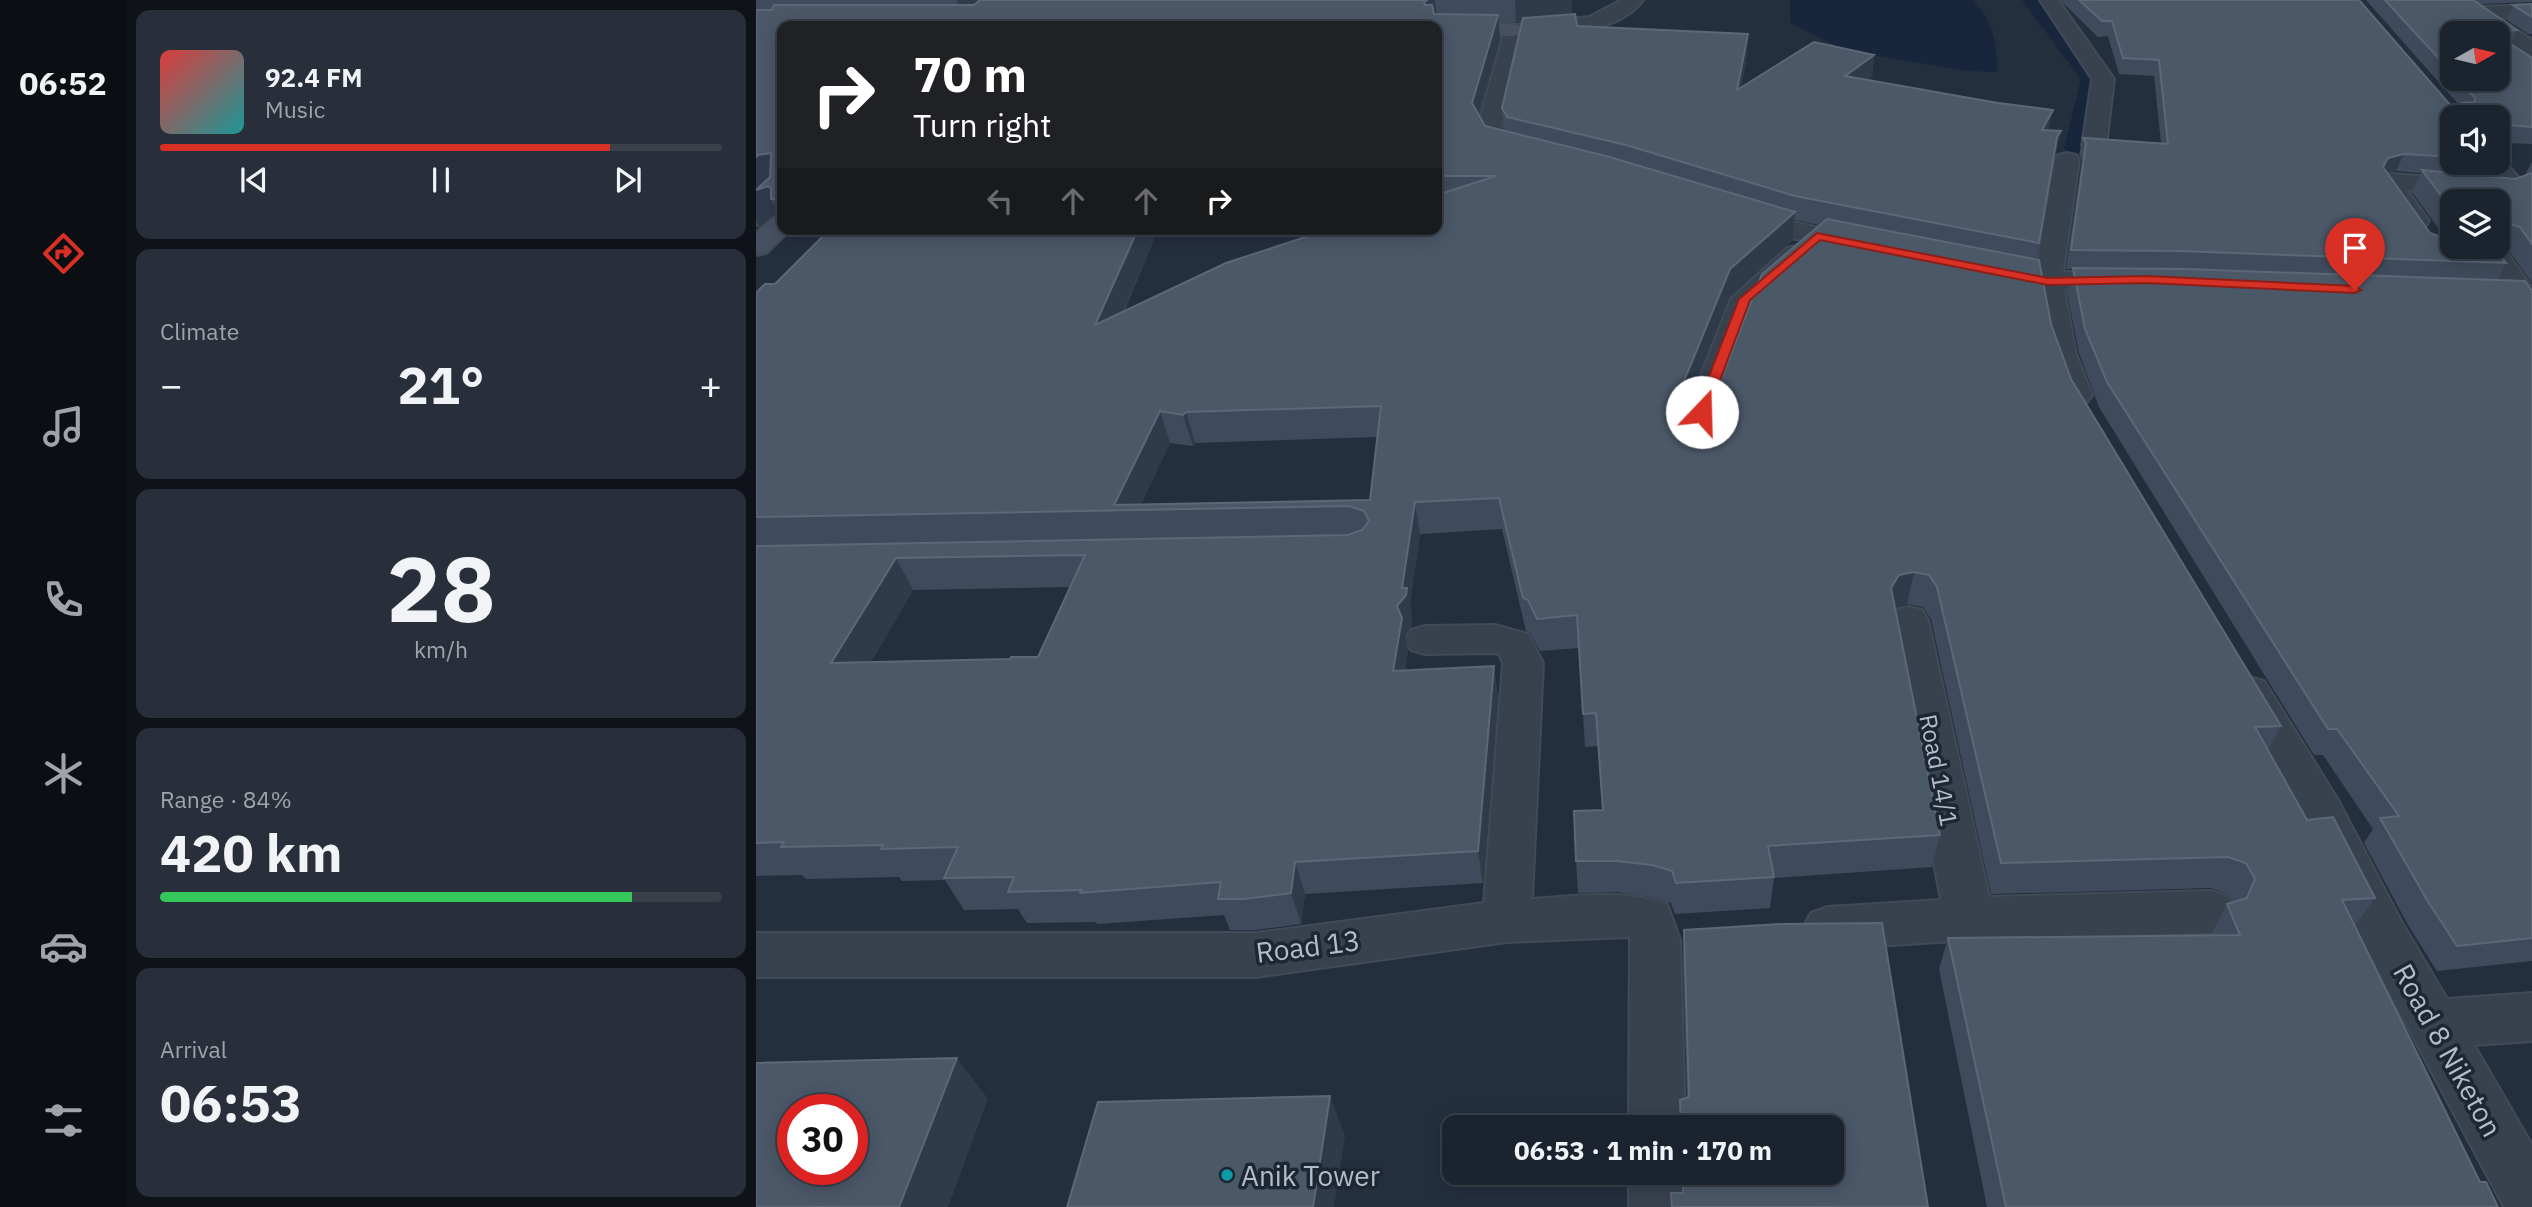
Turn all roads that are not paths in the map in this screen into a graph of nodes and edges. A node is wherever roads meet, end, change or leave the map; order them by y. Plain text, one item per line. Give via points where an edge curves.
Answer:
1 (1634, 0) edge
2 (2049, 0) edge
3 (2532, 11) edge
4 (1442, 29) edge
5 (1513, 30) junction
6 (2532, 56) edge
7 (2094, 146) edge
8 (1550, 159) edge
9 (2067, 160) dead end
10 (2504, 175) edge
11 (1721, 208) edge
12 (777, 228) edge
13 (1817, 236) junction
14 (756, 247) edge
15 (1885, 250) edge
16 (1967, 265) edge
17 (2147, 279) edge
18 (2048, 281) junction
19 (2483, 293) edge
20 (2527, 301) edge
21 (1702, 412) edge
22 (2093, 428) edge
23 (1908, 620) dead end
24 (1425, 640) dead end
25 (2229, 659) edge
26 (2211, 912) dead end
27 (1969, 919) junction
28 (1507, 921) junction
29 (1791, 931) edge
30 (756, 955) edge
31 (2532, 1017) edge
32 (2433, 1024) junction
33 (1658, 1115) edge
34 (1658, 1185) edge
35 (2532, 1201) edge
36 (1658, 1207) edge

1 - 5 street via 1620,13 1599,22
2 - 7 street via 2103,79
3 - 6 street via 2477,13 2525,44
4 - 5 street
5 - 8 street via 1489,130 1498,146
9 - 18 street
10 - 20 street via 2512,188 2390,183 2432,244 2496,257
11 - 13 street
12 - 14 street
13 - 15 street
13 - 21 street via 1745,299
16 - 18 street
17 - 18 street
18 - 22 street via 2060,355
19 - 20 street
23 - 27 street, Road 14/1
24 - 28 street via 1495,639 1514,644 1523,663
25 - 32 street, Road 8 Niketon via 2322,813
26 - 27 street
27 - 29 street
28 - 30 street, Road 13 via 1256,955
28 - 33 street, Road 13 via 1618,915 1650,919 1675,938
31 - 32 street
32 - 35 street, Road 8 Niketon
34 - 36 street

